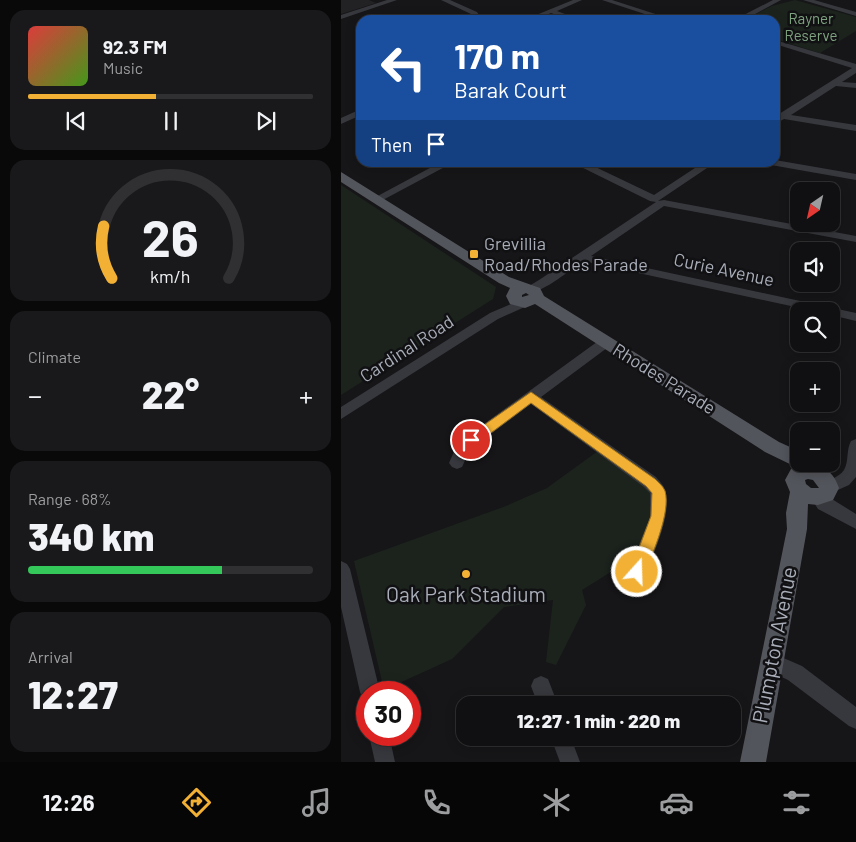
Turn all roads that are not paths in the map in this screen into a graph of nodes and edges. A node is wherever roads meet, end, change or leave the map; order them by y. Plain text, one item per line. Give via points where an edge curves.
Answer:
1 (394, 0) edge
2 (444, 0) edge
3 (579, 0) edge
4 (605, 0) edge
5 (785, 0) edge
6 (808, 0) edge
7 (776, 1) edge
8 (551, 11) junction
9 (856, 14) edge
10 (472, 15) edge
11 (541, 15) edge
12 (563, 15) edge
13 (654, 15) edge
14 (748, 15) edge
15 (341, 17) edge
16 (780, 44) edge
17 (856, 68) edge
18 (834, 83) junction
19 (856, 86) edge
20 (356, 114) edge
21 (780, 117) edge
22 (780, 118) edge
23 (341, 121) edge
24 (856, 128) edge
25 (780, 164) edge
26 (439, 167) edge
27 (587, 167) edge
28 (705, 167) edge
29 (341, 176) edge
30 (856, 177) edge
31 (377, 199) junction
32 (662, 200) junction
33 (856, 239) edge
34 (581, 257) junction
35 (527, 294) junction
36 (790, 302) edge
37 (840, 313) edge
38 (856, 317) edge
39 (606, 342) junction
40 (531, 397) junction
41 (341, 414) edge
42 (856, 444) edge
43 (457, 462) dead end
44 (816, 482) edge
45 (851, 519) edge
46 (341, 569) edge
47 (637, 572) dead end
48 (772, 662) junction
49 (367, 681) edge
50 (541, 686) dead end
51 (545, 696) edge
52 (856, 719) edge
53 (381, 746) edge
54 (564, 746) edge
55 (385, 762) edge
56 (570, 762) edge
57 (753, 762) edge

1 - 15 street
2 - 10 street via 475,13
3 - 8 street
4 - 13 street
5 - 7 street
6 - 9 street
7 - 14 street
8 - 11 street
8 - 12 street
16 - 17 street
17 - 18 street
18 - 19 street
18 - 21 street
20 - 23 street
22 - 24 street
25 - 30 street
26 - 31 street
27 - 32 street
28 - 32 street, Cardinal Road
29 - 31 main road
31 - 35 main road
32 - 33 street
32 - 34 street, Cardinal Road
34 - 35 street, Cardinal Road
34 - 36 street, Curie Avenue
35 - 39 main road, Rhodes Parade
35 - 41 street, Cardinal Road
37 - 38 street, Curie Avenue
39 - 40 street
39 - 44 main road, Rhodes Parade via 773,447
40 - 43 street via 471,440
40 - 47 street via 658,491 657,516
42 - 44 street via 852,472
44 - 45 street via 824,504
44 - 48 main road, Plumpton Avenue via 797,529
46 - 49 street
48 - 52 street via 795,673
48 - 57 main road, Plumpton Avenue
50 - 51 street
53 - 55 street
54 - 56 street

